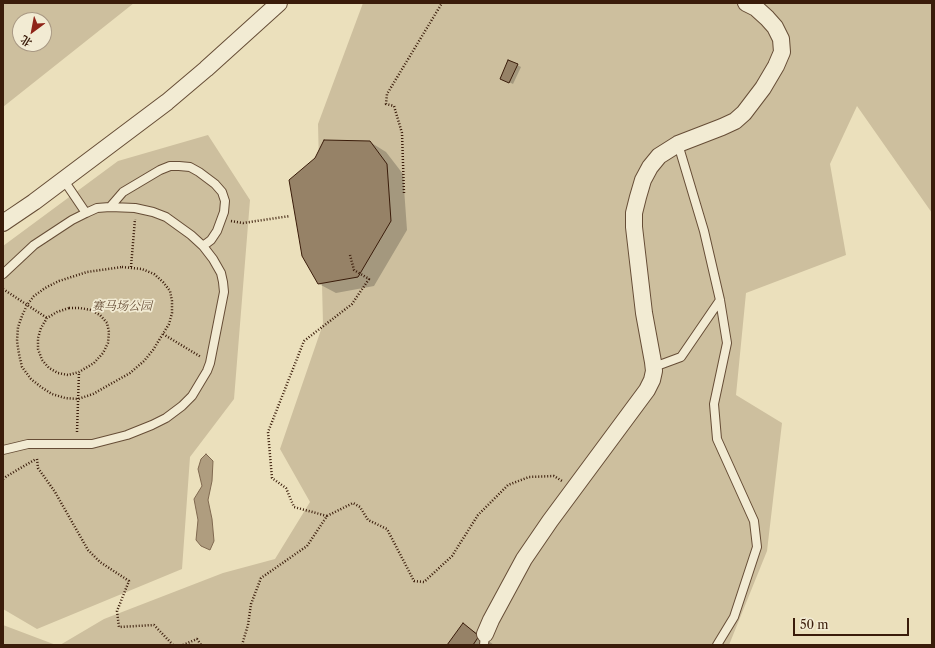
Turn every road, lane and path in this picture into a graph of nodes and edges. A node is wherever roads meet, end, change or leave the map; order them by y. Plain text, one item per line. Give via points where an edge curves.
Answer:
1 (279, 3) edge
2 (442, 3) edge
3 (746, 3) edge
4 (678, 144) junction
5 (63, 179) junction
6 (404, 193) dead end
7 (110, 207) junction
8 (136, 208) junction
9 (86, 213) junction
10 (290, 216) dead end
11 (4, 221) edge
12 (243, 223) dead end
13 (203, 246) junction
14 (350, 255) dead end
15 (131, 267) junction
16 (3, 274) edge
17 (3, 289) edge
18 (720, 300) junction
19 (27, 305) junction
20 (47, 318) junction
21 (163, 334) junction
22 (210, 363) junction
23 (654, 367) junction
24 (80, 372) junction
25 (78, 399) junction
26 (48, 444) junction
27 (76, 445) junction
28 (3, 450) edge
29 (37, 459) junction
30 (3, 479) edge
31 (574, 488) junction
32 (327, 516) junction
33 (485, 640) edge
34 (173, 645) edge
35 (183, 645) edge
36 (201, 645) edge
37 (242, 645) edge
38 (717, 645) edge

1 - 5 street via 167,102
2 - 6 path via 388,94 386,104 394,106 402,133
3 - 4 street via 767,18 781,39 782,52 776,66 763,88 735,121
4 - 18 lane via 704,231
4 - 23 street via 659,156 650,167 643,180 634,213 644,313
5 - 9 lane
5 - 11 street
7 - 8 lane
7 - 9 lane via 97,208
7 - 13 lane via 123,192 160,170 170,166 190,167 215,184 225,201 224,212 216,231 211,240
8 - 13 lane via 166,217
8 - 15 path
9 - 16 lane via 34,245
10 - 12 path
13 - 22 lane via 221,273 224,292
14 - 32 path via 354,270 369,279 352,304 304,341 268,432 272,478 286,488 294,507
15 - 19 path via 87,272 59,281 34,296
15 - 21 path via 154,274 170,290 172,313
17 - 19 path
18 - 23 lane via 681,357
18 - 38 lane via 727,343 714,404 717,439 754,521 757,547 734,617
19 - 20 path
19 - 25 path via 18,327 17,341 22,367 30,379 52,394
20 - 24 path via 38,338 42,360 58,372 68,375
20 - 24 path via 69,308 80,308 91,310 107,323 108,343 103,354
21 - 22 path
21 - 25 path via 144,361 130,373 93,394
22 - 27 lane via 192,396 166,418 127,435 92,444
23 - 31 street via 647,390
24 - 25 path
25 - 27 path
26 - 27 lane
26 - 28 lane via 28,444
26 - 29 path
29 - 30 path
29 - 34 path via 38,468 55,492 88,550 100,562 129,581 117,611 118,627 154,625
31 - 32 path via 554,476 528,477 508,485 478,515 452,556 424,582 414,581 386,529 368,520 360,507 353,503
31 - 33 street via 524,559 491,620
32 - 37 path via 306,546 261,578 251,604
35 - 36 path via 197,639

